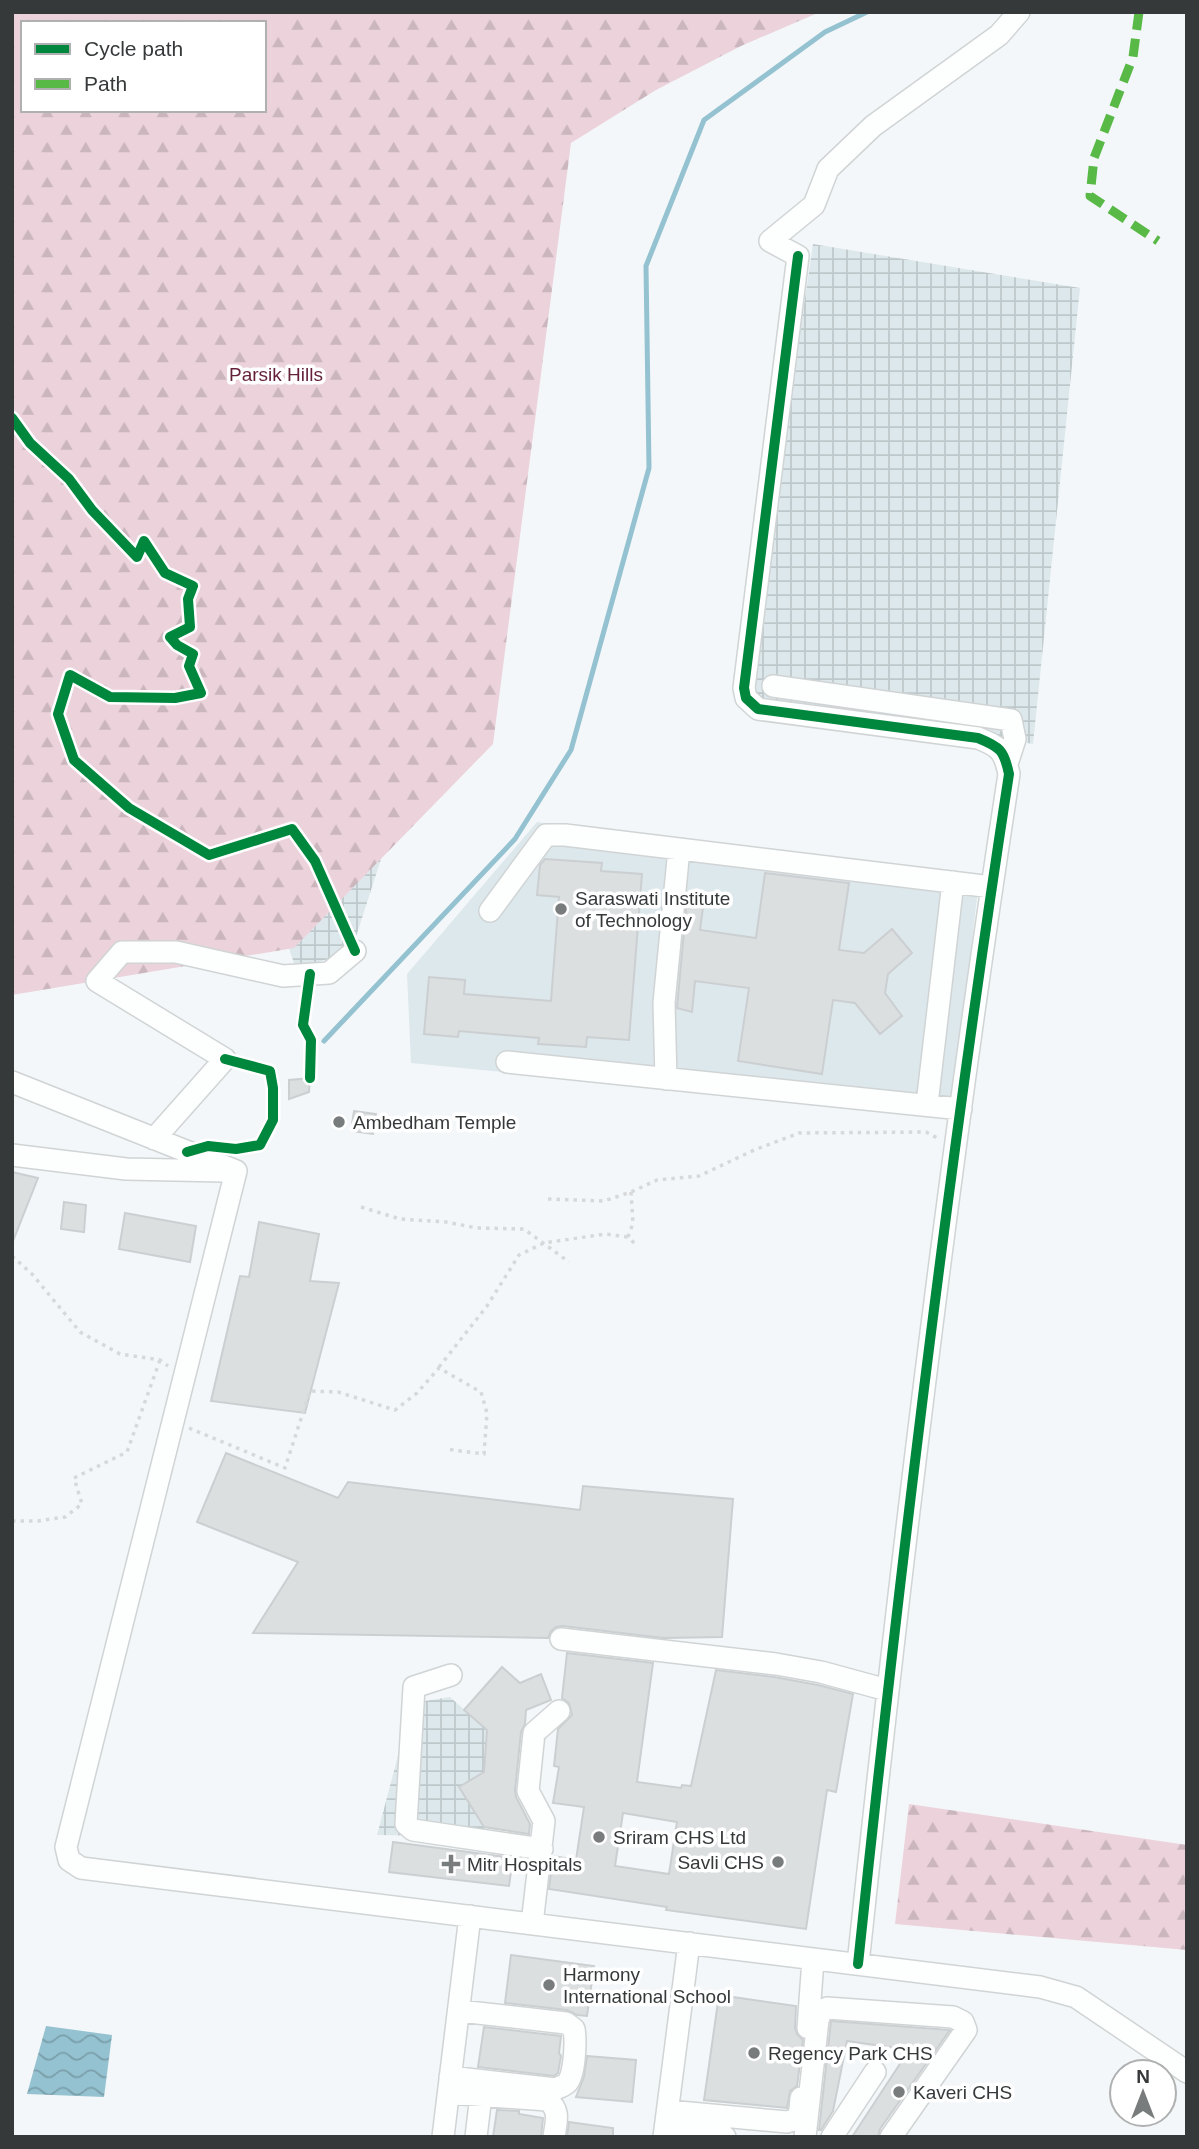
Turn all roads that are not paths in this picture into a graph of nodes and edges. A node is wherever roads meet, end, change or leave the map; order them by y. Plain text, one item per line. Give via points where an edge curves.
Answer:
1 (1019, 12) edge
2 (773, 686) dead end
3 (1007, 764) junction
4 (680, 849) junction
5 (953, 882) junction
6 (992, 887) junction
7 (490, 911) dead end
8 (355, 951) dead end
9 (507, 1062) dead end
10 (666, 1079) junction
11 (12, 1082) edge
12 (928, 1104) junction
13 (961, 1108) junction
14 (154, 1139) junction
15 (12, 1155) edge
16 (236, 1171) junction
17 (561, 1639) dead end
18 (452, 1675) dead end
19 (887, 1689) junction
20 (559, 1712) dead end
21 (542, 1849) junction
22 (470, 1916) junction
23 (532, 1924) junction
24 (689, 1943) junction
25 (813, 1960) junction
26 (858, 1964) junction
27 (460, 2011) junction
28 (875, 2072) dead end
29 (1187, 2073) edge
30 (449, 2085) junction
31 (481, 2095) junction
32 (666, 2126) edge
33 (443, 2137) edge
34 (476, 2137) edge
35 (554, 2137) edge
36 (725, 2137) edge
37 (805, 2137) edge
38 (832, 2137) edge
39 (891, 2137) edge

1 - 3 street via 999,35 873,126 828,169 814,205 770,241 798,256 744,688 746,698 758,709 978,738 996,745
2 - 3 street via 1011,720 1015,739
3 - 6 street
4 - 5 street
4 - 7 street via 547,835
4 - 10 street via 664,1003
5 - 6 street
5 - 12 street
6 - 13 street
8 - 14 street via 329,973 283,976 176,952 122,952 97,981 225,1059
9 - 10 street
10 - 12 street
11 - 14 street
12 - 13 street
13 - 19 street
14 - 16 street
15 - 16 street via 126,1169
16 - 22 street via 66,1847 69,1860 81,1868
17 - 19 street via 776,1664
18 - 21 street via 414,1687 406,1824 413,1830
19 - 26 street
20 - 21 street via 534,1733 528,1791 544,1821
21 - 23 street
22 - 23 street
22 - 27 street
23 - 24 street
24 - 25 street
24 - 32 street
25 - 26 street
25 - 32 street via 797,2119
26 - 29 street via 1059,1990 1089,2005
27 - 30 street
27 - 30 street via 566,2023 574,2029 571,2076 556,2089
28 - 38 street
30 - 31 street
30 - 33 street
31 - 34 street
31 - 35 street via 553,2104 558,2111
32 - 36 street
37 - 39 street via 821,2011 839,2008 953,2017 963,2022 966,2029

